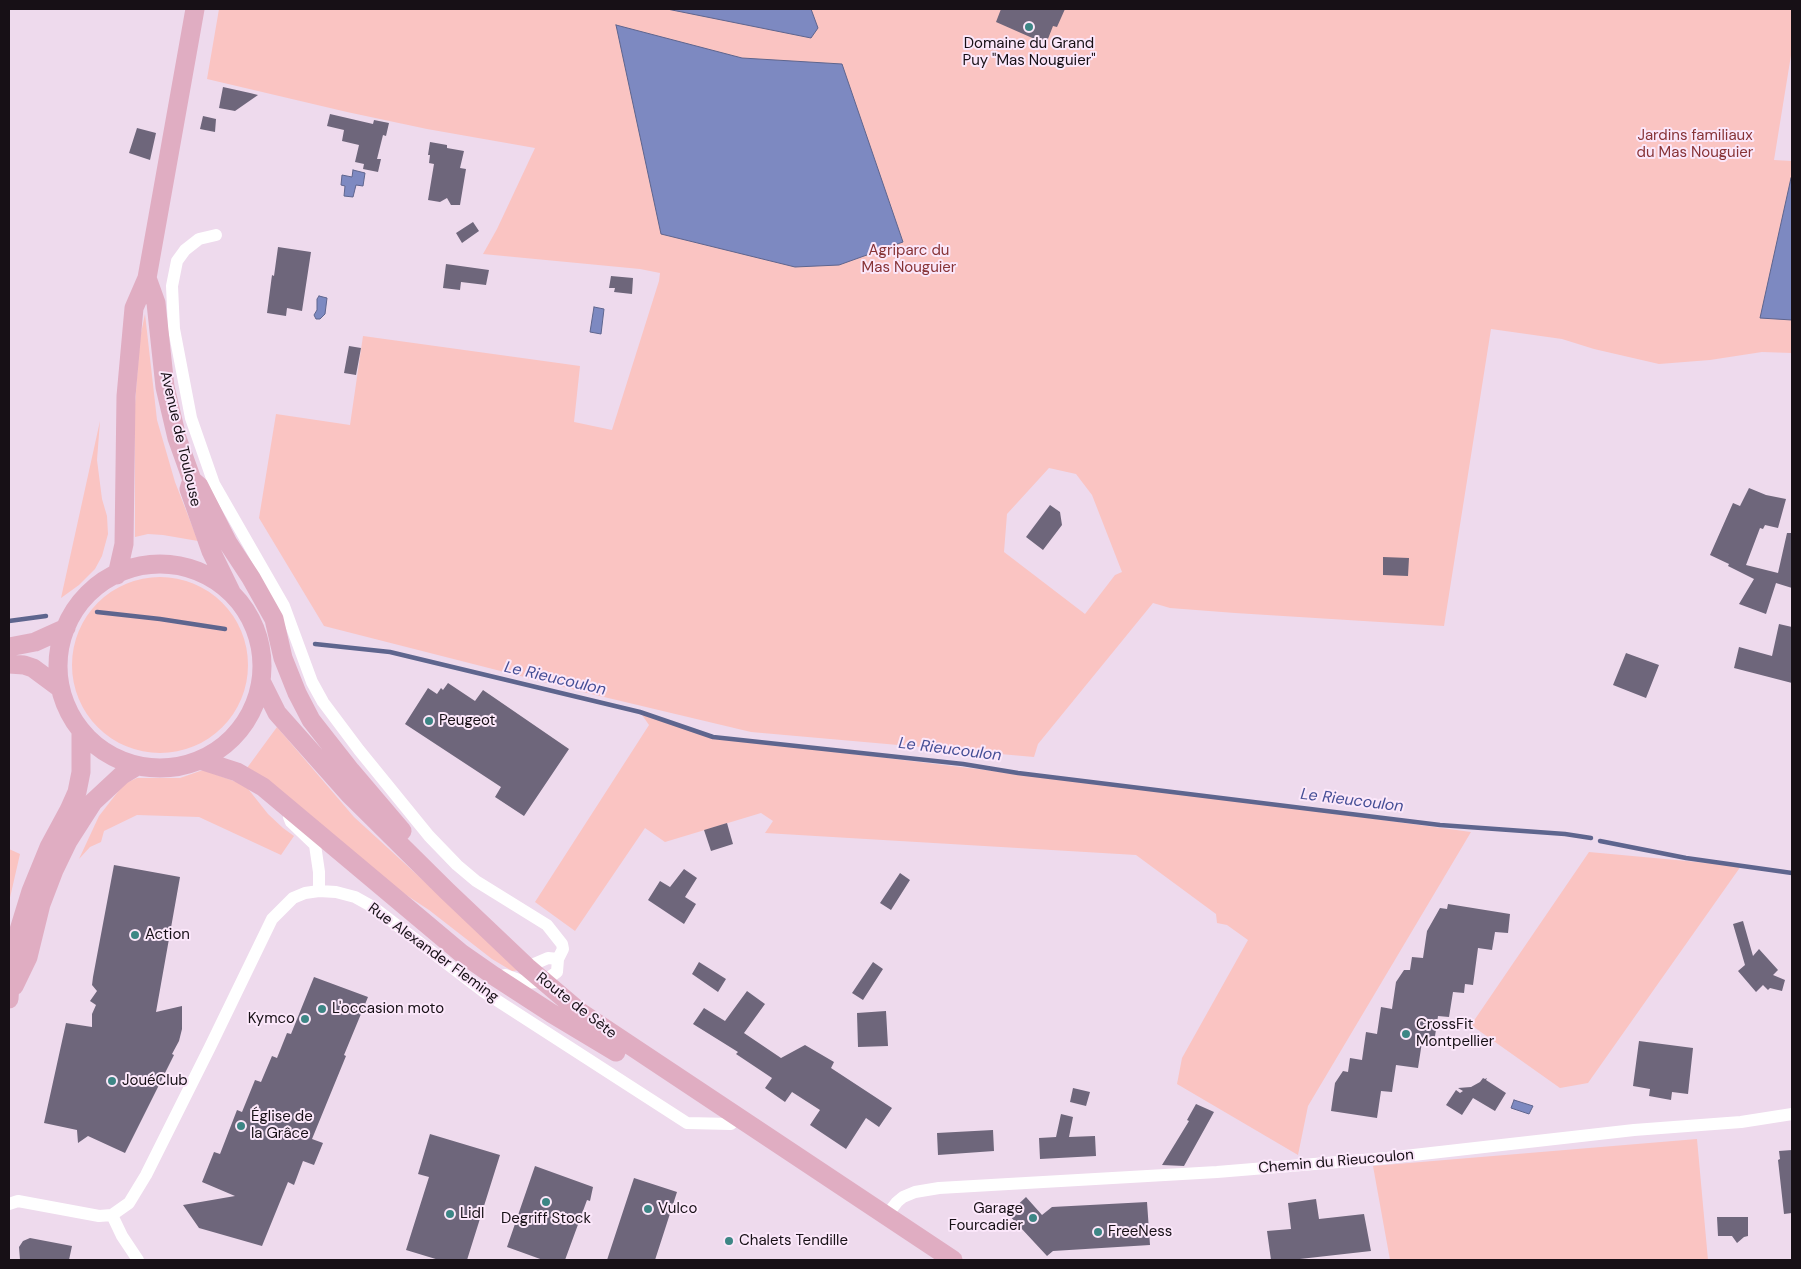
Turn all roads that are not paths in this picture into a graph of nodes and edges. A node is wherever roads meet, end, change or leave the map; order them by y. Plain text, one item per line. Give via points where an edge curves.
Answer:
1 (196, 9) edge
2 (216, 235) dead end
3 (147, 278) junction
4 (192, 480) junction
5 (117, 575) junction
6 (232, 594) junction
7 (66, 628) junction
8 (9, 647) edge
9 (9, 664) edge
10 (261, 681) junction
11 (60, 688) junction
12 (81, 732) junction
13 (200, 760) junction
14 (136, 766) junction
15 (286, 807) junction
16 (413, 858) junction
17 (319, 891) junction
18 (558, 959) junction
19 (528, 967) junction
20 (494, 976) junction
21 (544, 981) junction
22 (9, 996) edge
23 (1792, 1114) edge
24 (731, 1124) junction
25 (12, 1200) edge
26 (112, 1215) junction
27 (887, 1215) junction
28 (138, 1260) edge
29 (937, 1260) edge
30 (953, 1260) edge

1 - 3 main road, Avenue de Toulouse
2 - 18 street via 199,240 185,250 177,261 172,286 174,329 191,418 214,484 284,606 312,682 323,702 359,750 457,864 476,881 547,925 562,944
3 - 4 main road, Avenue de Toulouse via 156,304 165,387 177,438
3 - 5 main road, Avenue de Toulouse via 134,308 126,396 124,544
4 - 6 main road, Avenue de Toulouse via 189,489 211,550
4 - 16 main road via 199,486 228,543 274,619 283,658 312,720 410,841
5 - 6 main road via 134,568 169,565 211,578
5 - 7 main road via 86,596
6 - 10 main road via 257,634 261,649
7 - 8 main road via 35,642
7 - 11 main road via 58,657
9 - 11 main road via 33,668
10 - 13 main road via 252,709 236,734
10 - 16 main road, Route de Sète via 277,713 349,794
11 - 12 main road via 68,711
12 - 14 main road via 106,754
12 - 22 main road via 77,792 31,891 15,942
13 - 14 main road via 166,767
13 - 15 main road, Route de Sète via 237,772 263,787
14 - 22 main road via 93,802 68,841 42,904 28,957
15 - 17 street via 291,822 315,845
15 - 20 main road, Route de Sète via 461,953
16 - 19 main road, Route de Sète
17 - 24 street, Rue Alexander Fleming via 355,897 372,907 484,992 687,1123
17 - 26 street, Rue Alexander Fleming via 293,898 272,919 146,1175 129,1203
18 - 19 street via 548,958
18 - 21 street via 557,972
19 - 21 main road, Route de Sète
20 - 21 street via 506,974 527,983
20 - 24 main road, Route de Sète
21 - 27 main road, Route de Sète via 596,1024
23 - 27 street, Chemin du Rieucoulon via 1377,1159 939,1188 903,1197
24 - 29 main road, Route de Sète
25 - 26 street via 99,1216
26 - 28 street
27 - 30 main road, Route de Sète

